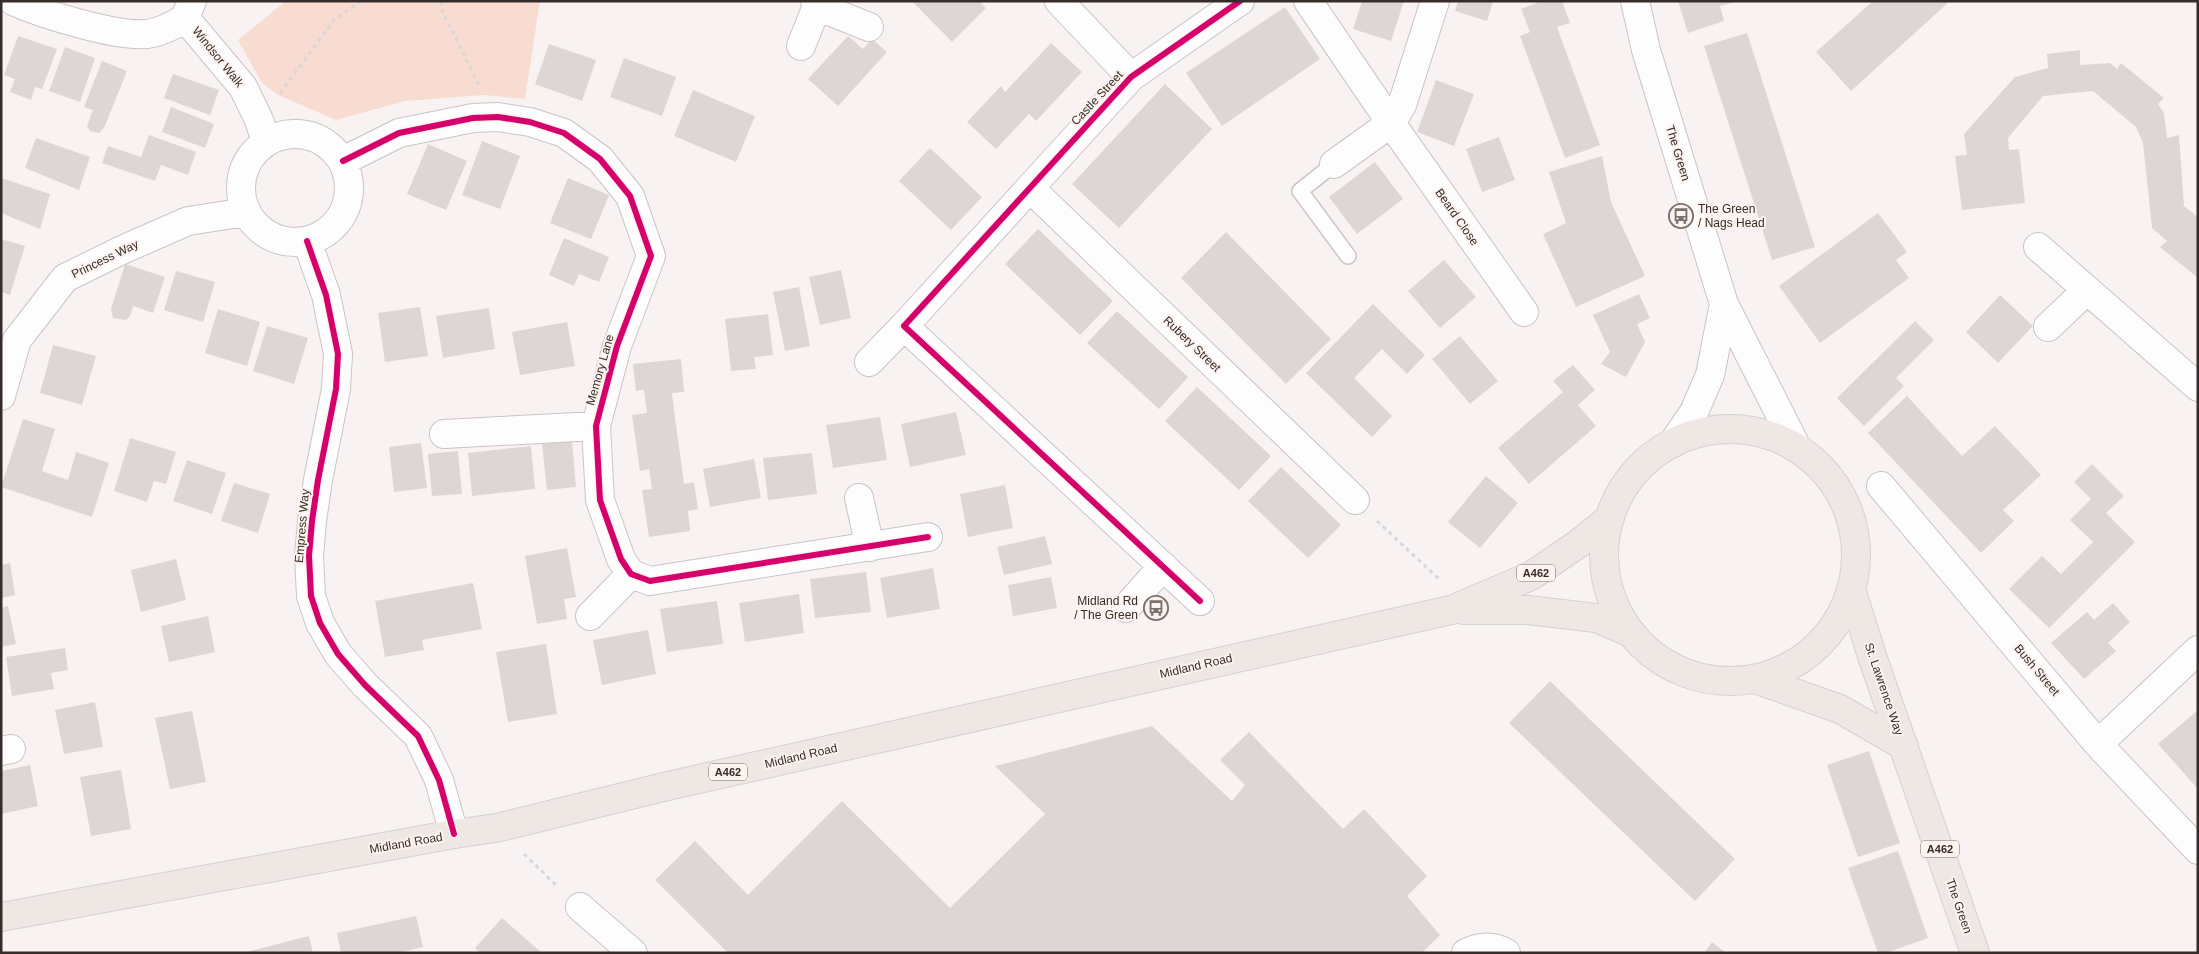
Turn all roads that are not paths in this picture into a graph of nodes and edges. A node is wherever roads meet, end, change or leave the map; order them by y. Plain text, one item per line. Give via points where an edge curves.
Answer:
1 (13, 1) edge
2 (1059, 1) edge
3 (1240, 1) edge
4 (1308, 1) edge
5 (1435, 1) edge
6 (1635, 1) edge
7 (816, 4) edge
8 (188, 9) edge
9 (869, 27) dead end
10 (801, 46) dead end
11 (1131, 77) junction
12 (1391, 123) junction
13 (263, 131) junction
14 (343, 161) junction
15 (1334, 164) joint
16 (1030, 188) junction
17 (246, 212) junction
18 (307, 242) junction
19 (2038, 247) dead end
20 (1348, 256) dead end
21 (2087, 290) junction
22 (1724, 304) junction
23 (1524, 312) dead end
24 (904, 326) junction
25 (2048, 327) dead end
26 (9, 338) edge
27 (869, 362) dead end
28 (2198, 387) edge
29 (1, 396) edge
30 (596, 426) junction
31 (444, 434) dead end
32 (1673, 443) junction
33 (1797, 448) junction
34 (1880, 486) dead end
35 (859, 498) dead end
36 (1355, 500) road end
37 (1610, 518) junction
38 (928, 537) dead end
39 (870, 547) junction
40 (1163, 566) junction
41 (631, 574) junction
42 (1851, 589) junction
43 (1200, 600) dead end
44 (1459, 607) junction
45 (1126, 608) dead end
46 (590, 616) dead end
47 (1631, 633) junction
48 (2198, 650) edge
49 (1755, 679) junction
50 (2098, 744) junction
51 (1904, 746) junction
52 (454, 834) junction
53 (2198, 850) edge
54 (580, 907) road end
55 (1, 917) edge
56 (1503, 951) edge
57 (633, 953) edge
58 (1466, 953) edge
59 (1975, 953) edge

1 - 8 street via 31,10 121,33 146,34 168,29
2 - 11 street
3 - 11 street, Castle Street
4 - 12 street, Beard Close
5 - 12 street via 1402,105
6 - 22 street, The Green via 1646,50
7 - 9 street
7 - 10 street
8 - 13 street, Windsor Walk via 243,87
11 - 16 street, Castle Street
12 - 15 street
12 - 23 street, Beard Close
13 - 14 street via 284,135 298,133 317,138 333,148
13 - 17 street via 244,168 240,193
14 - 18 street via 349,179 345,210 334,226
14 - 30 street, Memory Lane via 399,133 473,118 498,117 530,122 564,133 600,159 630,196 651,256 617,346
15 - 20 lane via 1300,191
16 - 24 street, Castle Street
16 - 36 street, Rubery Street
17 - 18 street via 257,227 272,238 291,243
17 - 26 street, Princess Way via 188,221 65,278
18 - 52 street, Empress Way via 326,295 338,354 336,389 312,521 309,556 311,596 320,623 338,654 418,736 439,780
19 - 21 street
21 - 25 street
21 - 28 street
22 - 32 street, The Green via 1710,375 1694,412
22 - 33 street, The Green
24 - 27 street, Castle Street
24 - 40 street
26 - 29 street, Princess Way
30 - 31 street
30 - 41 street, Memory Lane via 600,500 621,559
32 - 33 main road via 1714,430 1749,430
32 - 37 main road via 1646,461 1628,482
33 - 42 main road via 1829,476 1850,517 1856,557
34 - 50 street, Bush Street
35 - 39 street
37 - 44 main road, Midland Road / A462 via 1531,576
37 - 47 main road via 1605,539 1607,582 1615,606
38 - 39 street
39 - 41 street via 650,580
40 - 43 street
40 - 45 street
41 - 46 street
42 - 49 main road via 1836,622 1816,647 1778,672
42 - 51 main road, St. Lawrence Way / A462
44 - 47 main road, Midland Road / A462 via 1528,610 1596,618
44 - 52 main road, Midland Road / A462 via 672,785 496,828
47 - 49 main road via 1669,666 1694,676 1717,680
48 - 50 street
49 - 51 main road, St. Lawrence Way via 1840,709
50 - 53 street, Bush Street
51 - 59 main road, The Green / A462
52 - 55 main road, Midland Road / A462
54 - 57 street
56 - 58 street via 1480,946

